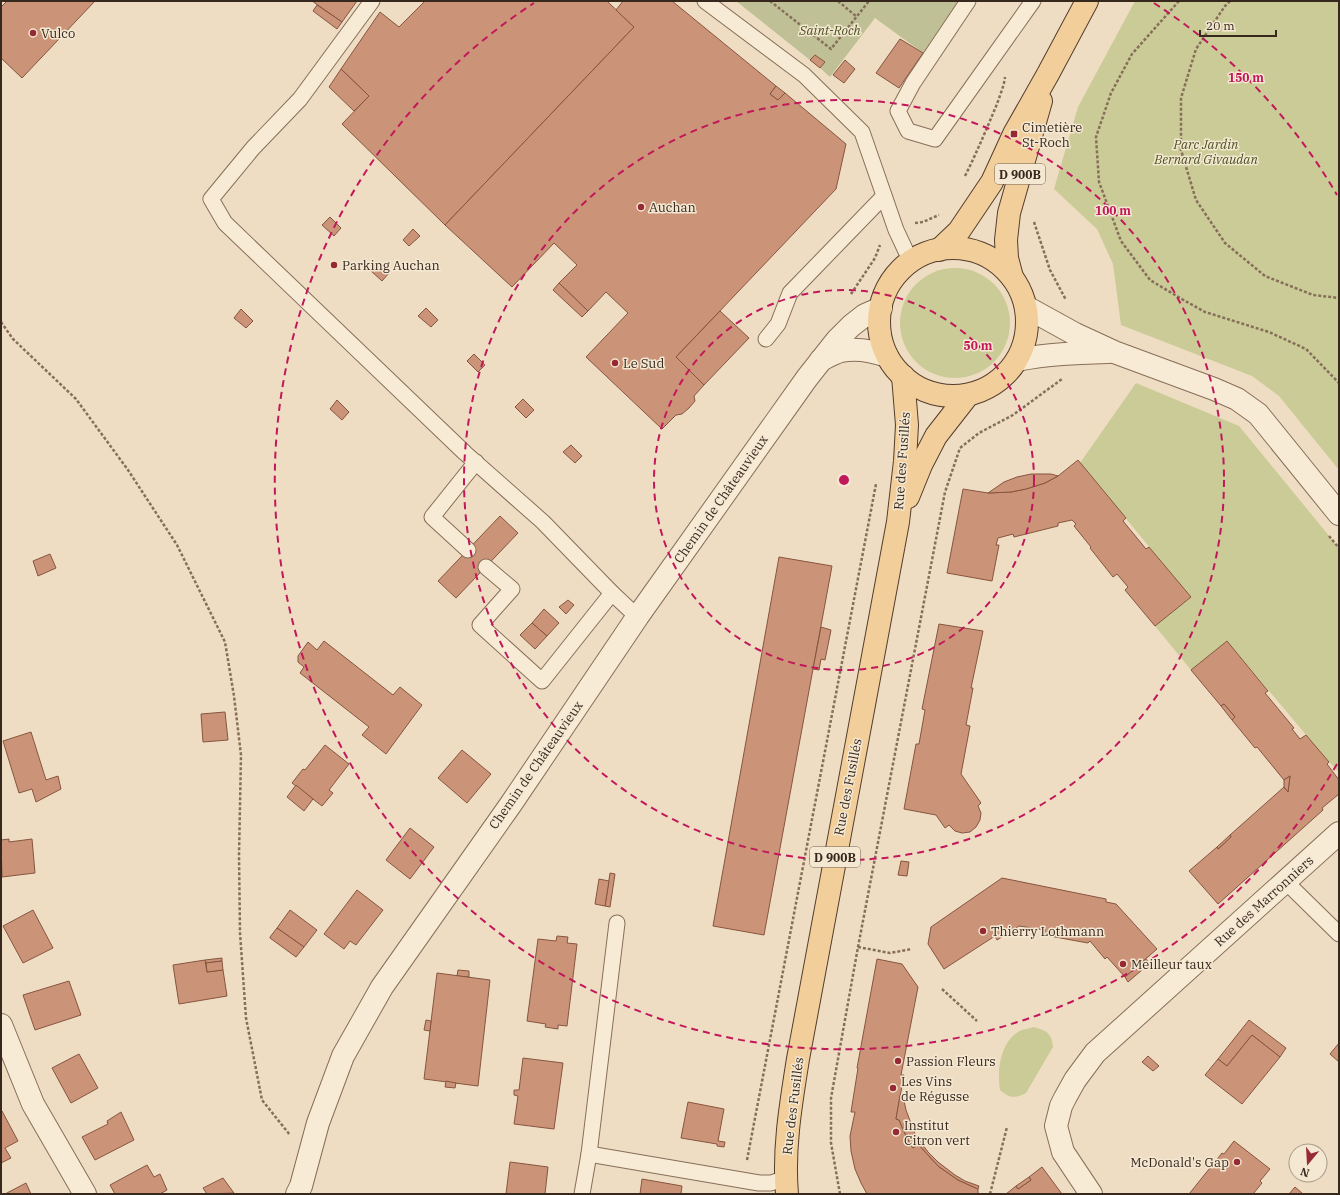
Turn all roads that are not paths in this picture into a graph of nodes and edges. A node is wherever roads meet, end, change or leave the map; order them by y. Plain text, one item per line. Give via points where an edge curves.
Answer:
1 (372, 1) edge
2 (706, 1) edge
3 (968, 1) edge
4 (1033, 1) edge
5 (1087, 1) edge
6 (1048, 74) junction
7 (884, 196) junction
8 (939, 250) junction
9 (911, 262) junction
10 (1012, 277) junction
11 (1026, 307) junction
12 (881, 308) junction
13 (766, 339) dead end
14 (1073, 343) junction
15 (887, 356) junction
16 (821, 360) junction
17 (1018, 360) junction
18 (903, 376) junction
19 (968, 395) junction
20 (476, 462) junction
21 (1339, 514) edge
22 (898, 522) junction
23 (468, 550) dead end
24 (486, 567) dead end
25 (612, 593) junction
26 (638, 616) junction
27 (1339, 833) edge
28 (1285, 881) junction
29 (617, 923) dead end
30 (1339, 934) edge
31 (1, 1025) edge
32 (589, 1154) junction
33 (787, 1186) edge
34 (85, 1194) edge
35 (297, 1194) edge
36 (582, 1194) edge
37 (1091, 1194) edge

1 - 20 lane via 300,100 253,148 211,199 225,223
2 - 7 lane via 804,75 862,132
3 - 4 lane via 913,83 898,111 908,131 935,140
5 - 6 main road, D 900B
6 - 8 main road, D 900B via 1014,134 992,182 959,231
6 - 10 main road, D 900B via 1009,213 1006,240
7 - 9 lane
7 - 13 lane via 790,293 778,324
8 - 9 main road via 924,254
8 - 10 main road via 959,249 979,253 997,263
9 - 12 main road via 897,274 887,290
10 - 11 main road via 1021,291
11 - 14 street
11 - 17 main road via 1027,334
12 - 15 main road via 879,324
12 - 16 street, Chemin de Châteauvieux via 850,326
14 - 17 street via 1042,355
14 - 21 street via 1114,352 1237,399 1258,414
15 - 16 street, Chemin de Châteauvieux via 856,350 840,351
15 - 18 main road
16 - 26 street, Chemin de Châteauvieux
17 - 19 main road via 1005,376 987,388
18 - 19 main road via 933,394
18 - 22 main road, Rue des Fusillés / D 900B via 907,425
19 - 22 main road, Rue des Fusillés / D 900B via 936,436
20 - 23 lane via 432,517
20 - 25 lane via 542,522
22 - 33 main road, Rue des Fusillés / D 900B via 798,1059 789,1113
24 - 25 lane via 512,589 480,625 542,682
25 - 26 lane
26 - 35 street, Chemin de Châteauvieux via 511,804 382,987 343,1056 318,1123
27 - 28 street, Rue des Marronniers
28 - 30 lane
28 - 37 street, Rue des Marronniers via 1095,1053 1075,1080 1061,1106 1056,1126 1063,1152
29 - 32 lane
31 - 34 street via 34,1104
32 - 33 lane
32 - 36 lane

